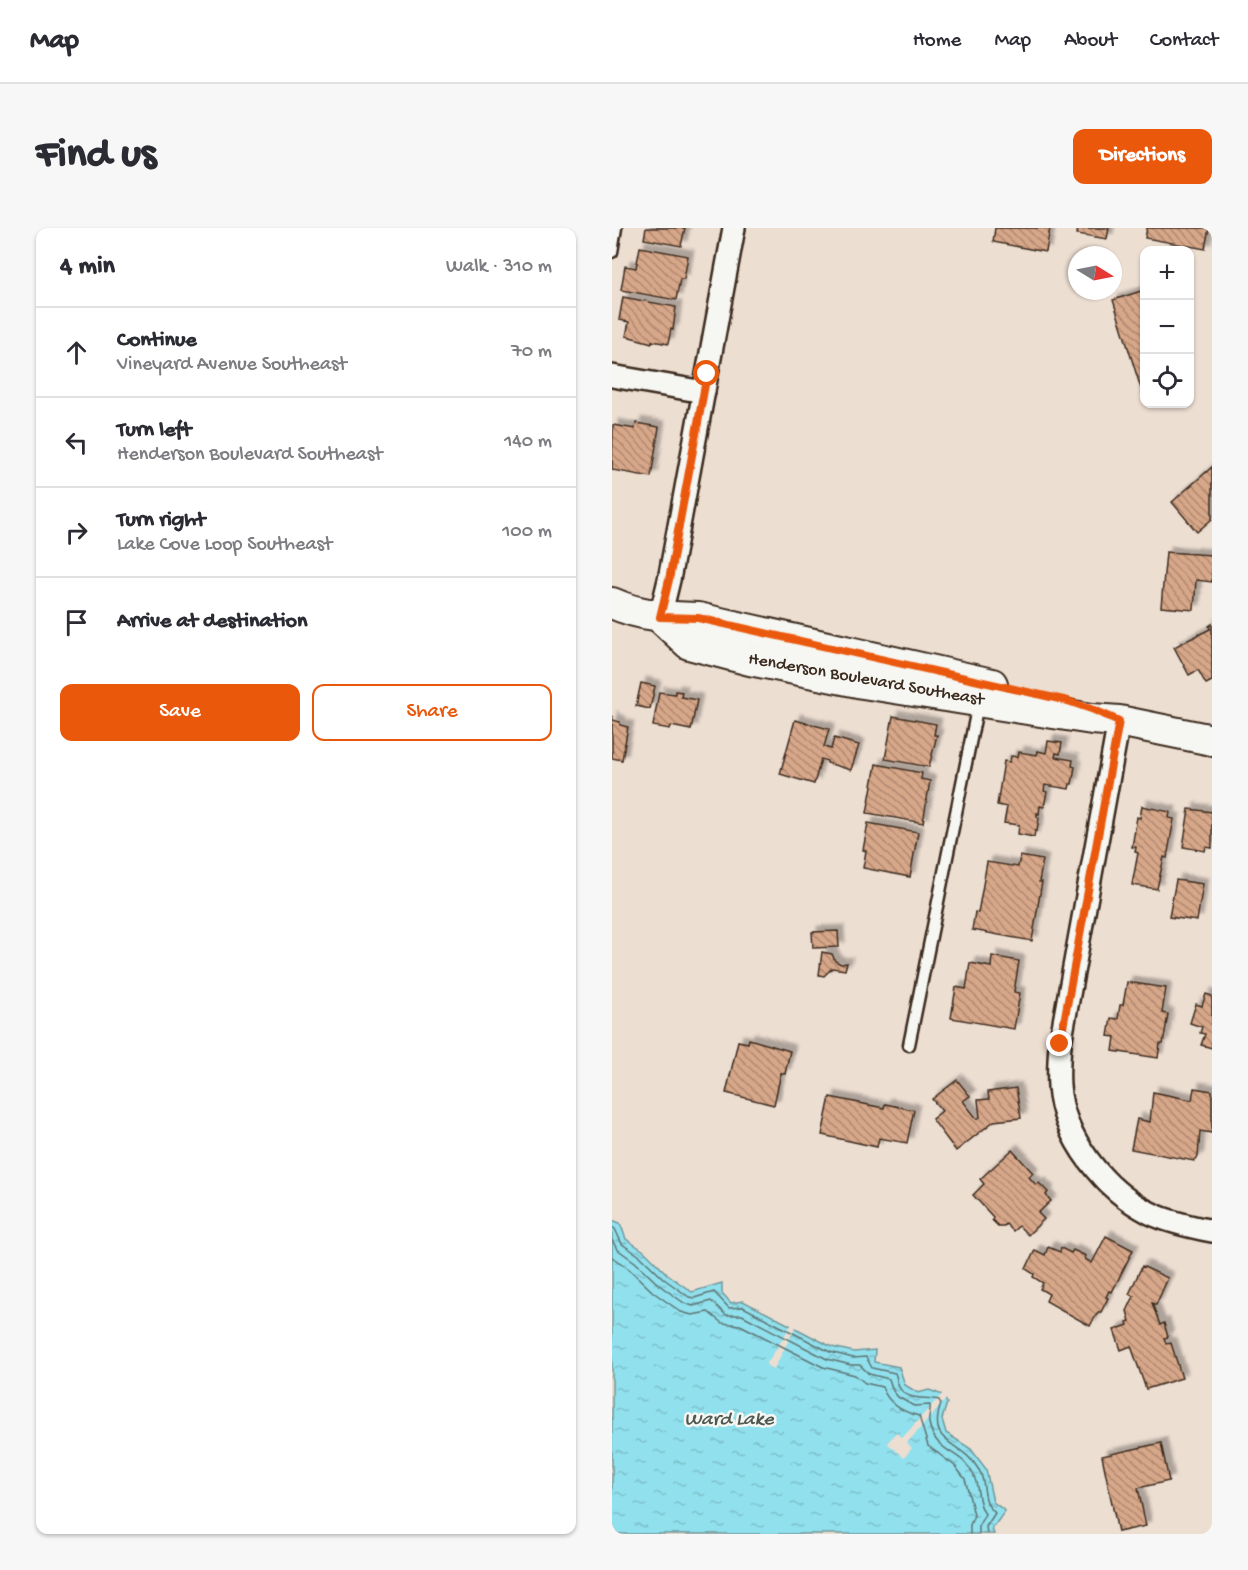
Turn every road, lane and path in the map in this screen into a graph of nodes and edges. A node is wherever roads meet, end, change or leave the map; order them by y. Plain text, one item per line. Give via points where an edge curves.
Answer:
1 (616, 228) edge
2 (734, 228) edge
3 (612, 252) edge
4 (612, 376) edge
5 (704, 392) junction
6 (612, 603) edge
7 (660, 617) junction
8 (979, 701) junction
9 (1119, 721) junction
10 (1212, 740) edge
11 (909, 1045) dead end
12 (1212, 1231) edge

1 - 3 lane
2 - 5 street
4 - 5 street
5 - 7 street
6 - 7 main road, Henderson Boulevard Southeast
7 - 8 main road, Henderson Boulevard Southeast via 689,644 750,660
7 - 9 main road, Henderson Boulevard Southeast via 698,618 1068,701
8 - 9 main road, Henderson Boulevard Southeast
8 - 11 lane
9 - 10 main road, Henderson Boulevard Southeast
9 - 12 street via 1060,1044 1059,1087 1067,1122 1101,1176 1151,1214

